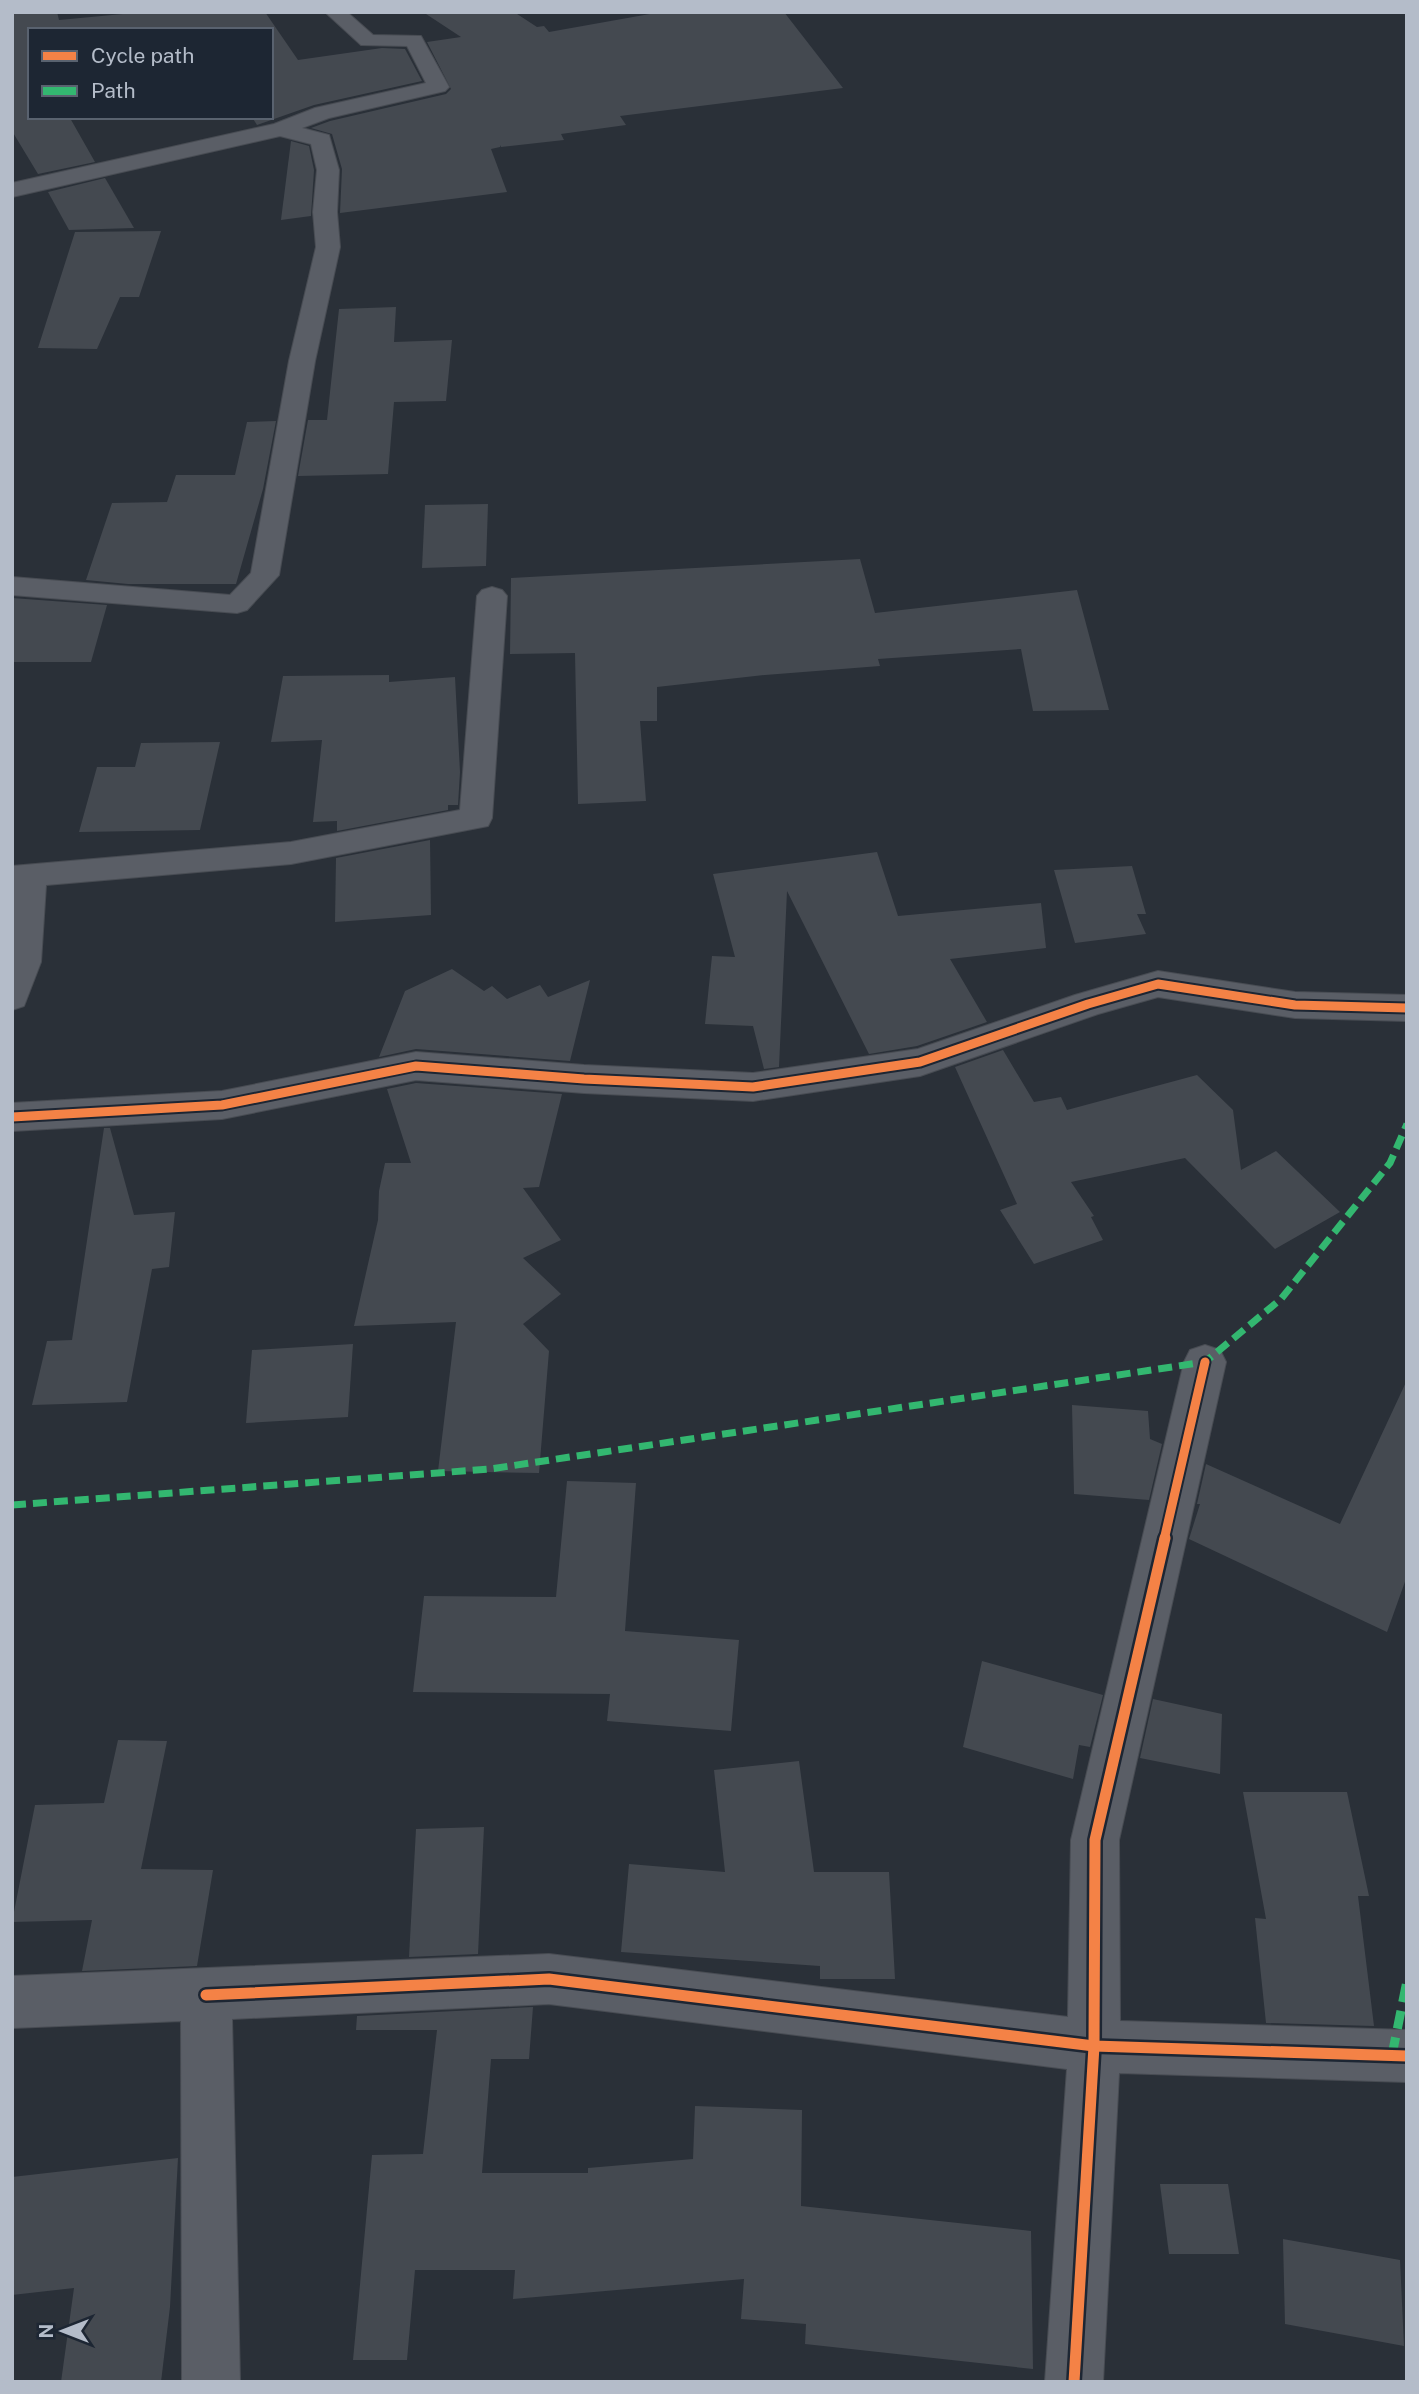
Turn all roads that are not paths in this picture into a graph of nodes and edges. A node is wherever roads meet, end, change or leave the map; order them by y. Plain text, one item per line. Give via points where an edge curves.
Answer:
1 (335, 12) edge
2 (280, 129) junction
3 (12, 190) edge
4 (12, 586) edge
5 (492, 596) dead end
6 (21, 877) edge
7 (12, 997) edge
8 (1407, 1008) edge
9 (12, 1117) edge
10 (1205, 1362) dead end
11 (206, 1995) junction
12 (12, 2002) edge
13 (1094, 2046) junction
14 (1407, 2056) edge
15 (211, 2382) edge
16 (1074, 2382) edge

1 - 2 street via 368,41 414,40 438,87 323,113
2 - 3 street
2 - 4 street via 321,140 328,170 328,247 302,361 265,575 237,604
5 - 6 street via 476,818 291,853
6 - 7 street via 24,962
8 - 9 street via 1295,1005 1157,984 920,1062 753,1087 416,1066 222,1105
10 - 13 street via 1095,1840
11 - 12 street
11 - 13 street via 549,1979
11 - 15 street
13 - 14 street
13 - 16 street

